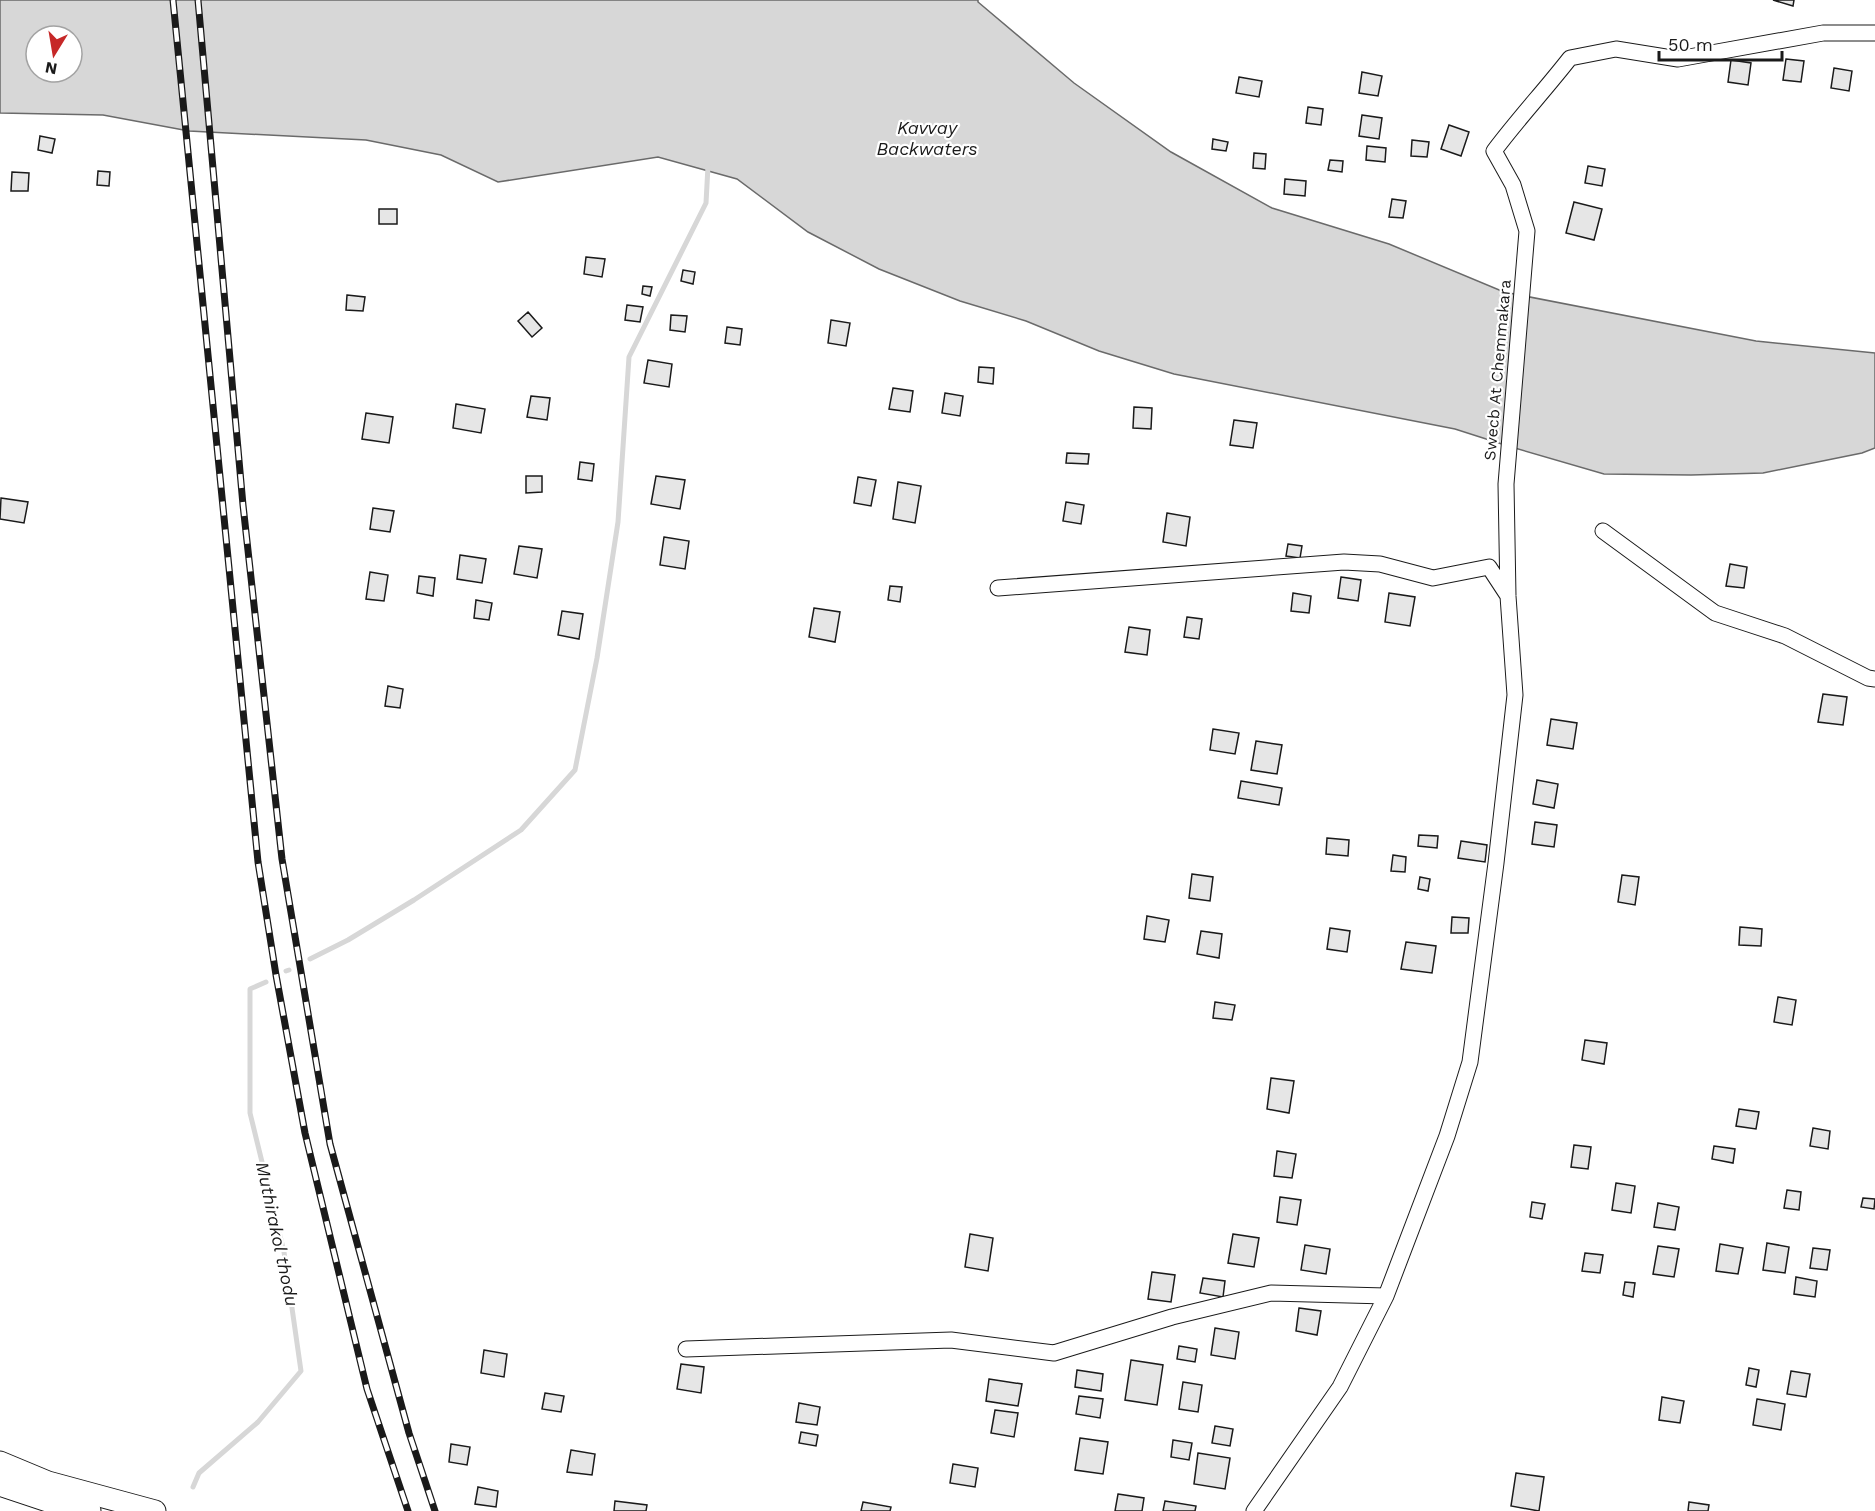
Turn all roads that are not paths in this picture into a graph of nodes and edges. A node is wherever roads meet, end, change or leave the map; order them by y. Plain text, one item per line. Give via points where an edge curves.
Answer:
1 (1875, 33) edge
2 (1603, 531) dead end
3 (998, 588) dead end
4 (1508, 596) junction
5 (1875, 679) edge
6 (1386, 1296) junction
7 (686, 1348) dead end
8 (0, 1462) edge
9 (0, 1482) edge
10 (87, 1511) edge
11 (155, 1511) edge
12 (1254, 1511) edge

1 - 4 street, Swecb At Chemmakara via 1823,33 1678,59 1617,49 1570,58 1494,151 1513,185 1527,231 1506,484
2 - 5 street via 1715,613 1785,636
3 - 4 street via 1344,562 1380,564 1433,578 1489,567
4 - 6 street, Swecb At Chemmakara via 1515,696 1470,1062 1448,1136
6 - 7 street via 1271,1293 1172,1317 1054,1353 951,1340
6 - 12 street, Swecb At Chemmakara via 1340,1388
8 - 11 street via 48,1482
9 - 10 highway

